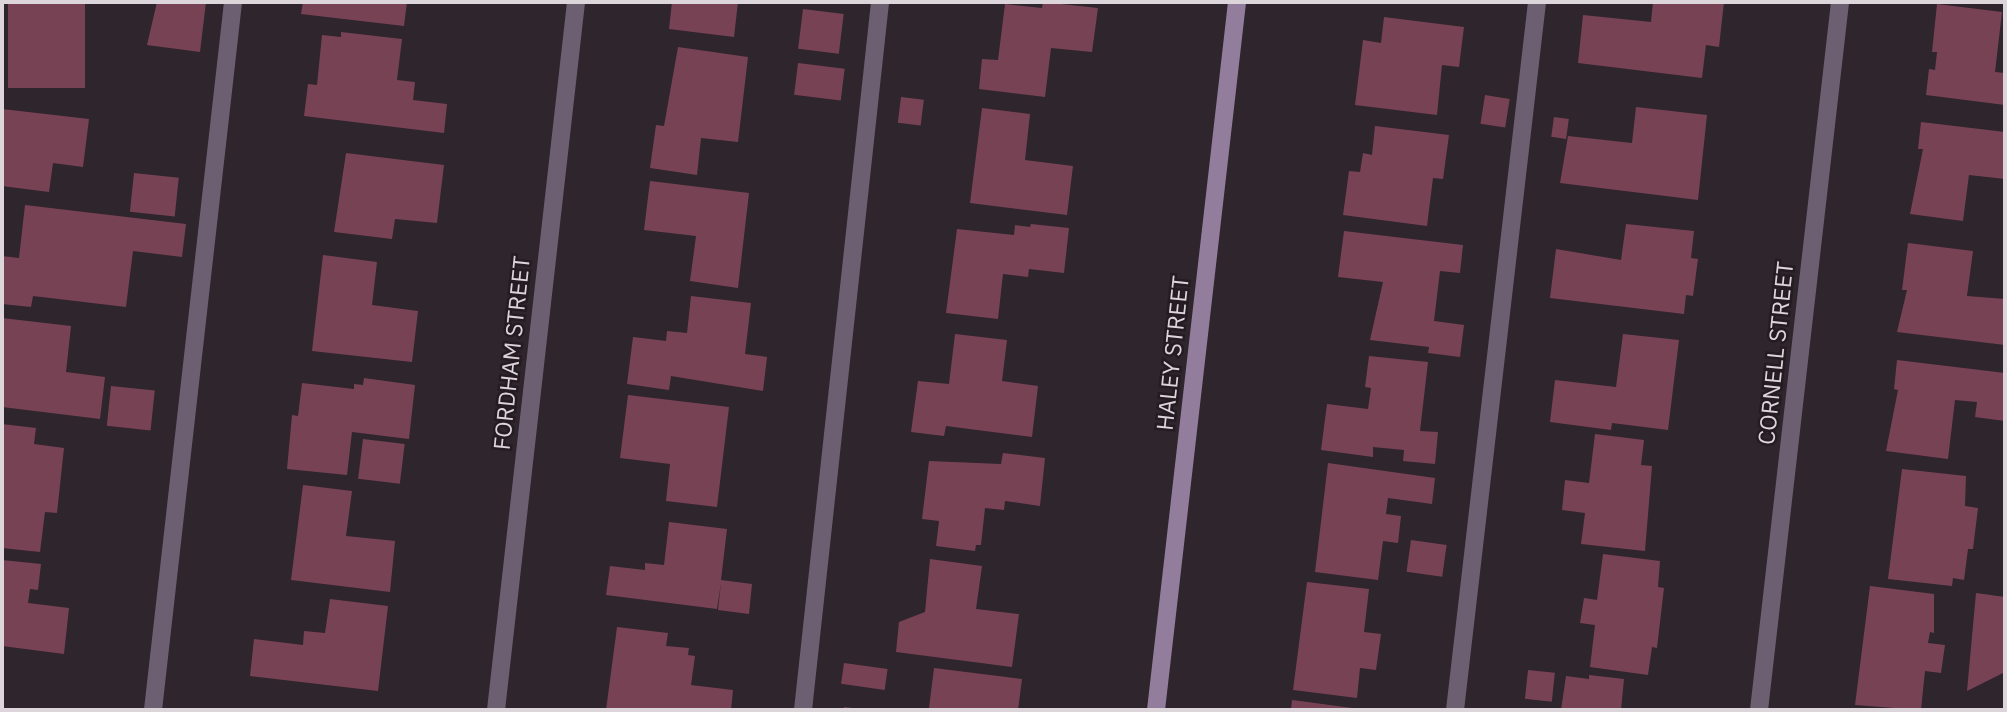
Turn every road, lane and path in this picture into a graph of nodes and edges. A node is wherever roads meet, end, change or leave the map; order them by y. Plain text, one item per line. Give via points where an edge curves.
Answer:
1 (233, 2) edge
2 (576, 2) edge
3 (880, 2) edge
4 (1237, 2) edge
5 (1537, 2) edge
6 (1840, 2) edge
7 (153, 710) edge
8 (496, 710) edge
9 (803, 710) edge
10 (1156, 710) edge
11 (1455, 710) edge
12 (1759, 710) edge

1 - 7 street
2 - 8 street, FORDHAM STREET
3 - 9 street
4 - 10 street, HALEY STREET
5 - 11 street
6 - 12 street, CORNELL STREET

